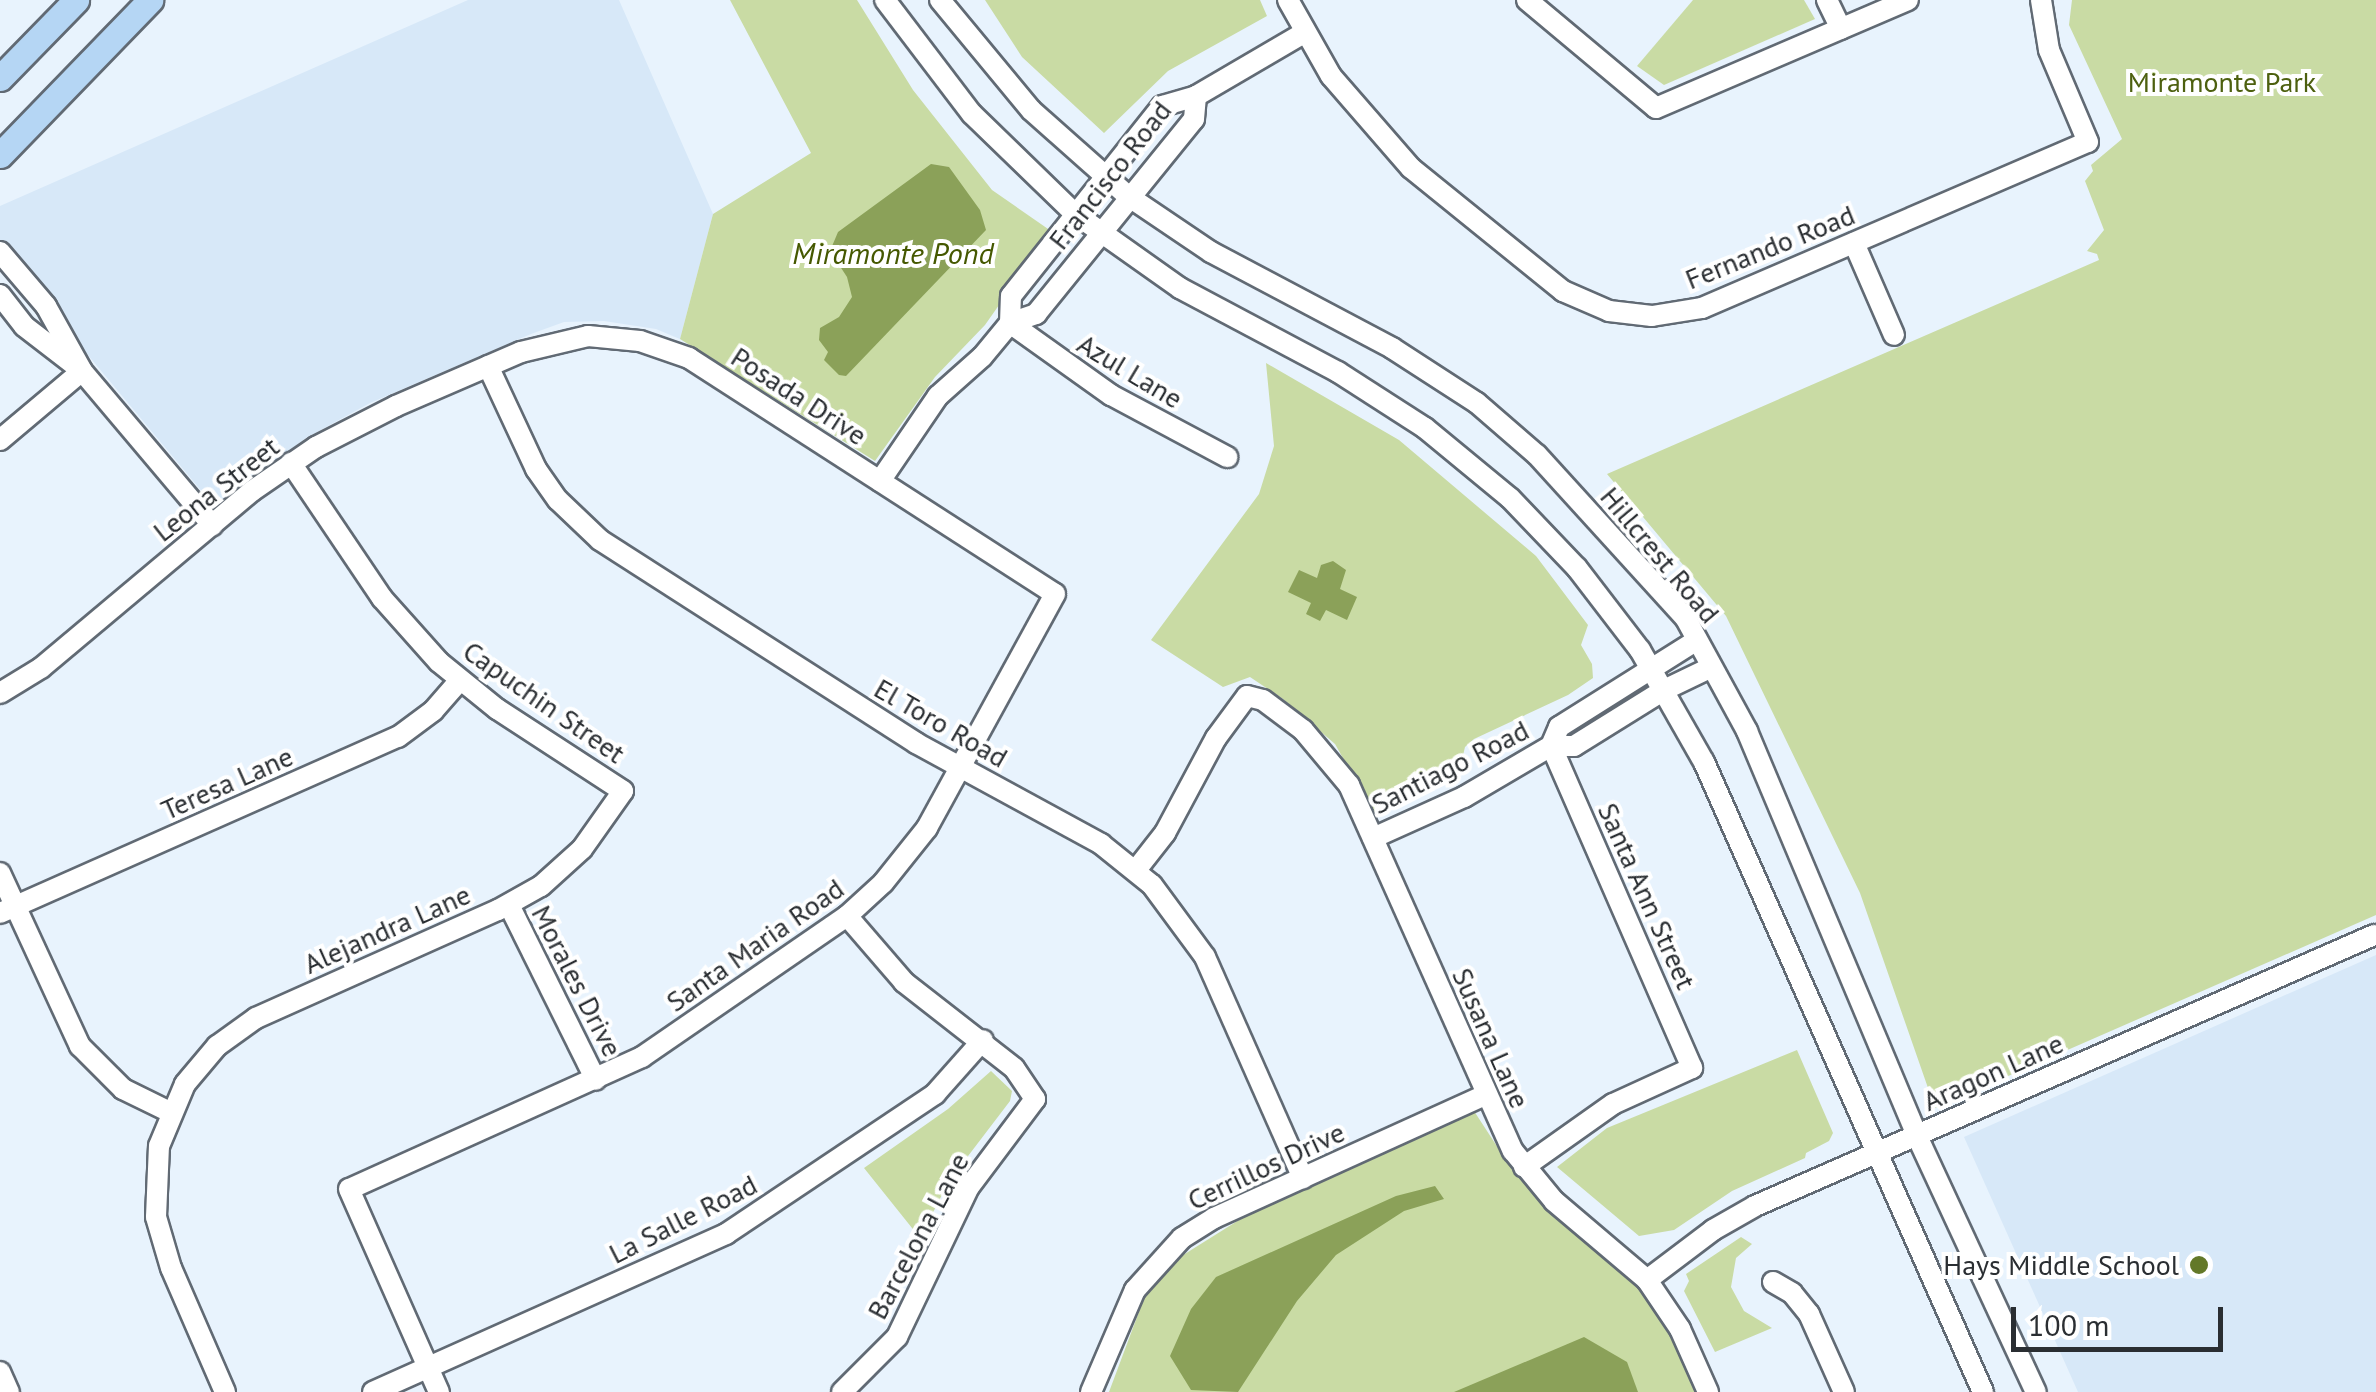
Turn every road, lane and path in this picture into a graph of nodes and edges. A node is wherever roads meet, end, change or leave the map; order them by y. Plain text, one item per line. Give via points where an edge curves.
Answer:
1 (76, 0) edge
2 (150, 0) edge
3 (885, 0) edge
4 (940, 0) edge
5 (1288, 0) edge
6 (1527, 0) edge
7 (1827, 0) edge
8 (1908, 0) edge
9 (2041, 0) edge
10 (1841, 29) junction
11 (1304, 32) junction
12 (0, 78) edge
13 (1196, 96) junction
14 (0, 154) edge
15 (1103, 176) junction
16 (1128, 196) junction
17 (1074, 213) junction
18 (1099, 233) junction
19 (1854, 242) junction
20 (0, 252) edge
21 (0, 294) edge
22 (1010, 323) junction
23 (1894, 335) dead end
24 (488, 366) junction
25 (82, 371) junction
26 (0, 440) edge
27 (1227, 457) dead end
28 (291, 463) junction
29 (880, 481) junction
30 (212, 525) junction
31 (1055, 594) joint
32 (1697, 640) junction
33 (1712, 667) junction
34 (1652, 668) junction
35 (460, 680) junction
36 (1664, 690) junction
37 (0, 692) edge
38 (1551, 746) junction
39 (962, 768) junction
40 (623, 792) joint
41 (1373, 838) junction
42 (1136, 870) junction
43 (0, 872) edge
44 (508, 906) junction
45 (8, 910) edge
46 (847, 916) junction
47 (2374, 934) dead end
48 (982, 1040) junction
49 (596, 1080) junction
50 (1486, 1096) junction
51 (170, 1112) junction
52 (1917, 1136) junction
53 (1877, 1153) junction
54 (1524, 1167) junction
55 (1303, 1178) junction
56 (1647, 1280) junction
57 (1773, 1282) dead end
58 (428, 1368) junction
59 (0, 1372) edge
60 (9, 1392) edge
61 (226, 1392) edge
62 (373, 1392) edge
63 (439, 1392) edge
64 (842, 1392) edge
65 (1091, 1392) edge
66 (1708, 1392) edge
67 (1844, 1392) edge
68 (1982, 1392) edge
69 (2036, 1392) edge

1 - 12 main road
2 - 14 main road
3 - 17 street via 972,114
4 - 15 street, Hillcrest Road via 1018,96
5 - 11 street, Fernando Road
6 - 10 street via 1656,108
7 - 10 street
8 - 10 street
9 - 19 street, Fernando Road via 2050,50 2088,142
11 - 13 street
11 - 19 street, Fernando Road via 1392,151 1552,284 1585,303 1640,316 1690,311
13 - 15 street, Francisco Road via 1162,106
13 - 16 street, Francisco Road via 1194,118
15 - 16 street, Hillcrest Road
15 - 17 street, Francisco Road
16 - 18 street, Francisco Road
16 - 32 street, Hillcrest Road via 1212,252 1392,348 1477,403 1537,454
17 - 18 street
17 - 22 street, Francisco Road via 1010,296
18 - 22 street, Francisco Road via 1036,314
18 - 34 street via 1196,297 1366,389 1454,450 1562,550
19 - 23 street
20 - 25 street via 46,306
21 - 25 street via 24,326
22 - 27 street, Azul Lane via 1111,395
22 - 29 street, Francisco Road via 928,407
24 - 28 street, Leona Street via 369,418
24 - 29 street, Posada Drive via 571,338 656,345 704,367
24 - 39 street, El Toro Road via 536,469 585,528
25 - 26 street
25 - 30 street
28 - 30 street, Leona Street
28 - 35 street, Capuchin Street via 382,598
29 - 31 street, Posada Drive
30 - 37 street, Leona Street via 42,668
31 - 39 street, Santa Maria Road
32 - 33 street, Hillcrest Road
32 - 34 street, Santiago Road
33 - 36 street, Santiago Road
33 - 52 street, Hillcrest Road via 1755,750
34 - 36 street
34 - 38 street, Santiago Road via 1560,727
35 - 40 street, Capuchin Street
35 - 45 street, Teresa Lane via 434,711 398,737
36 - 38 street, Santiago Road via 1574,746
36 - 53 street via 1704,762
38 - 41 street, Santiago Road via 1464,798
38 - 54 street, Santa Ann Street via 1692,1068 1613,1104
39 - 42 street, El Toro Road
39 - 46 street, Santa Maria Road via 915,845
40 - 44 street, Alejandra Lane via 570,862
41 - 42 street, Susana Lane via 1328,755 1263,700 1247,696
41 - 50 street, Susana Lane
42 - 55 street, El Toro Road via 1168,901 1205,956
43 - 45 street
44 - 49 street, Morales Drive
44 - 51 street, Alejandra Lane via 242,1026 195,1070
45 - 51 street via 89,1058 123,1089
46 - 48 street via 904,982
46 - 49 street, Santa Maria Road via 662,1044
47 - 52 street, Aragon Lane
48 - 58 street, La Salle Road via 934,1094 738,1226
48 - 64 street, Barcelona Lane via 1036,1099 958,1206 897,1336
49 - 58 street, Santa Maria Road via 349,1189
50 - 54 street, Susana Lane
50 - 55 street, Cerrillos Drive
51 - 61 street via 154,1181 159,1234
52 - 53 street, Aragon Lane
52 - 69 street, Hillcrest Road
53 - 56 street, Aragon Lane via 1740,1213
53 - 68 street
54 - 56 street, Susana Lane
55 - 65 street, Cerrillos Drive via 1214,1218 1169,1250 1135,1290
56 - 66 street, Susana Lane via 1680,1329
57 - 67 street via 1792,1292 1809,1314
58 - 62 street, La Salle Road
58 - 63 street
59 - 60 street

